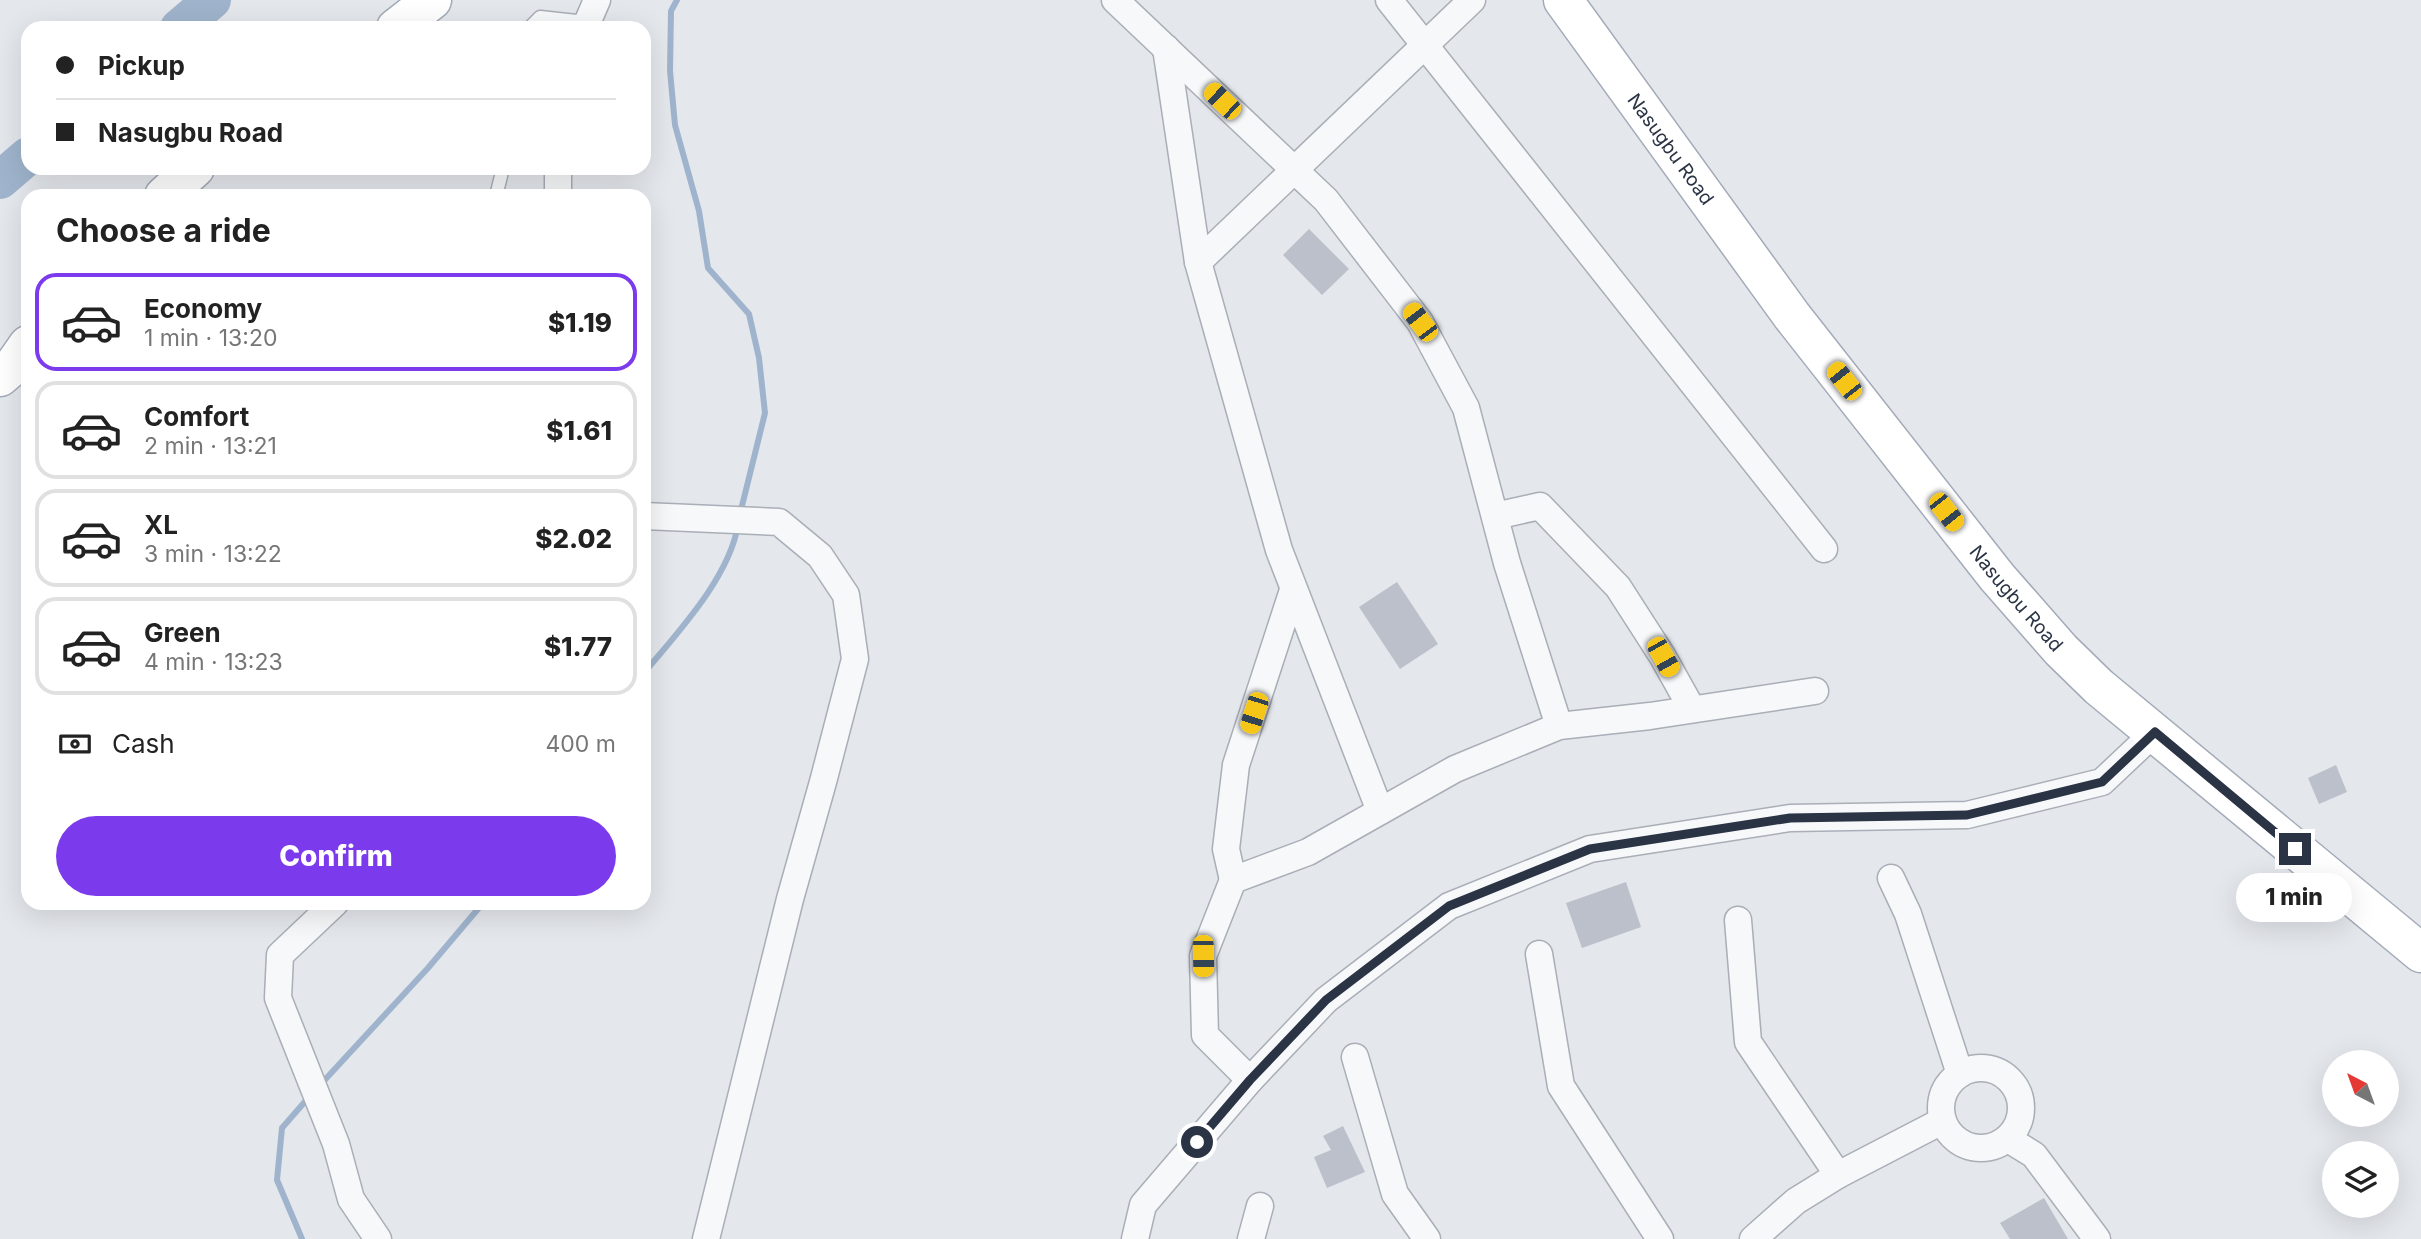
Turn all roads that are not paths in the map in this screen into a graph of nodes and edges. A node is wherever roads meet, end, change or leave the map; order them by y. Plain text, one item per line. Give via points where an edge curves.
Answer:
1 (432, 0) edge
2 (1115, 0) edge
3 (1389, 0) edge
4 (1472, 0) edge
5 (1563, 0) edge
6 (589, 17) edge
7 (405, 21) edge
8 (536, 21) edge
9 (1424, 45) junction
10 (1166, 48) junction
11 (1294, 170) junction
12 (187, 175) edge
13 (172, 189) edge
14 (1198, 262) junction
15 (21, 355) edge
16 (0, 377) edge
17 (651, 516) edge
18 (1494, 516) junction
19 (1824, 549) dead end
20 (1293, 590) junction
21 (1815, 691) dead end
22 (1692, 709) junction
23 (1559, 726) junction
24 (2155, 732) junction
25 (1380, 811) junction
26 (1891, 878) dead end
27 (1233, 880) junction
28 (327, 910) edge
29 (1738, 920) dead end
30 (2421, 953) edge
31 (1539, 954) dead end
32 (1355, 1057) dead end
33 (1960, 1074) junction
34 (1250, 1080) junction
35 (1942, 1121) junction
36 (2008, 1139) junction
37 (1838, 1175) junction
38 (1260, 1206) dead end
39 (378, 1239) edge
40 (706, 1239) edge
41 (1135, 1239) edge
42 (1251, 1239) edge
43 (1427, 1239) edge
44 (1660, 1239) edge
45 (1753, 1239) edge
46 (2097, 1239) edge

1 - 7 main road
2 - 10 street
3 - 9 street
4 - 9 street
5 - 24 main road, Nasugbu Road via 1793,316 1997,577 2061,650
6 - 8 lane via 540,17
9 - 11 street
9 - 19 street
10 - 11 street
10 - 14 street
11 - 14 street
11 - 18 street via 1326,200 1420,322 1466,408
12 - 13 main road
14 - 20 street
15 - 16 main road
17 - 40 street via 779,522 820,556 846,595 855,659
18 - 22 street via 1540,506 1618,587
18 - 23 street
20 - 25 street
20 - 27 street via 1236,765 1226,849
21 - 22 street
22 - 23 street
23 - 25 street via 1455,769
24 - 30 main road, Nasugbu Road
24 - 34 street via 2102,782 1967,815 1790,818 1590,849 1449,906 1326,1000
25 - 27 street via 1308,852
26 - 33 street via 1908,914
27 - 34 street via 1203,956 1205,1035
28 - 39 street via 279,955 278,998 336,1144 351,1199
29 - 37 street via 1748,1042
31 - 44 street via 1561,1086
32 - 43 street via 1395,1194
33 - 35 street via 1942,1095
33 - 36 street via 1986,1068 2009,1079 2021,1102 2021,1116
34 - 41 street via 1143,1205
35 - 36 street via 1948,1133 1970,1148 1996,1146
35 - 37 street
36 - 46 street via 2034,1155
37 - 45 street via 1796,1201
38 - 42 street

